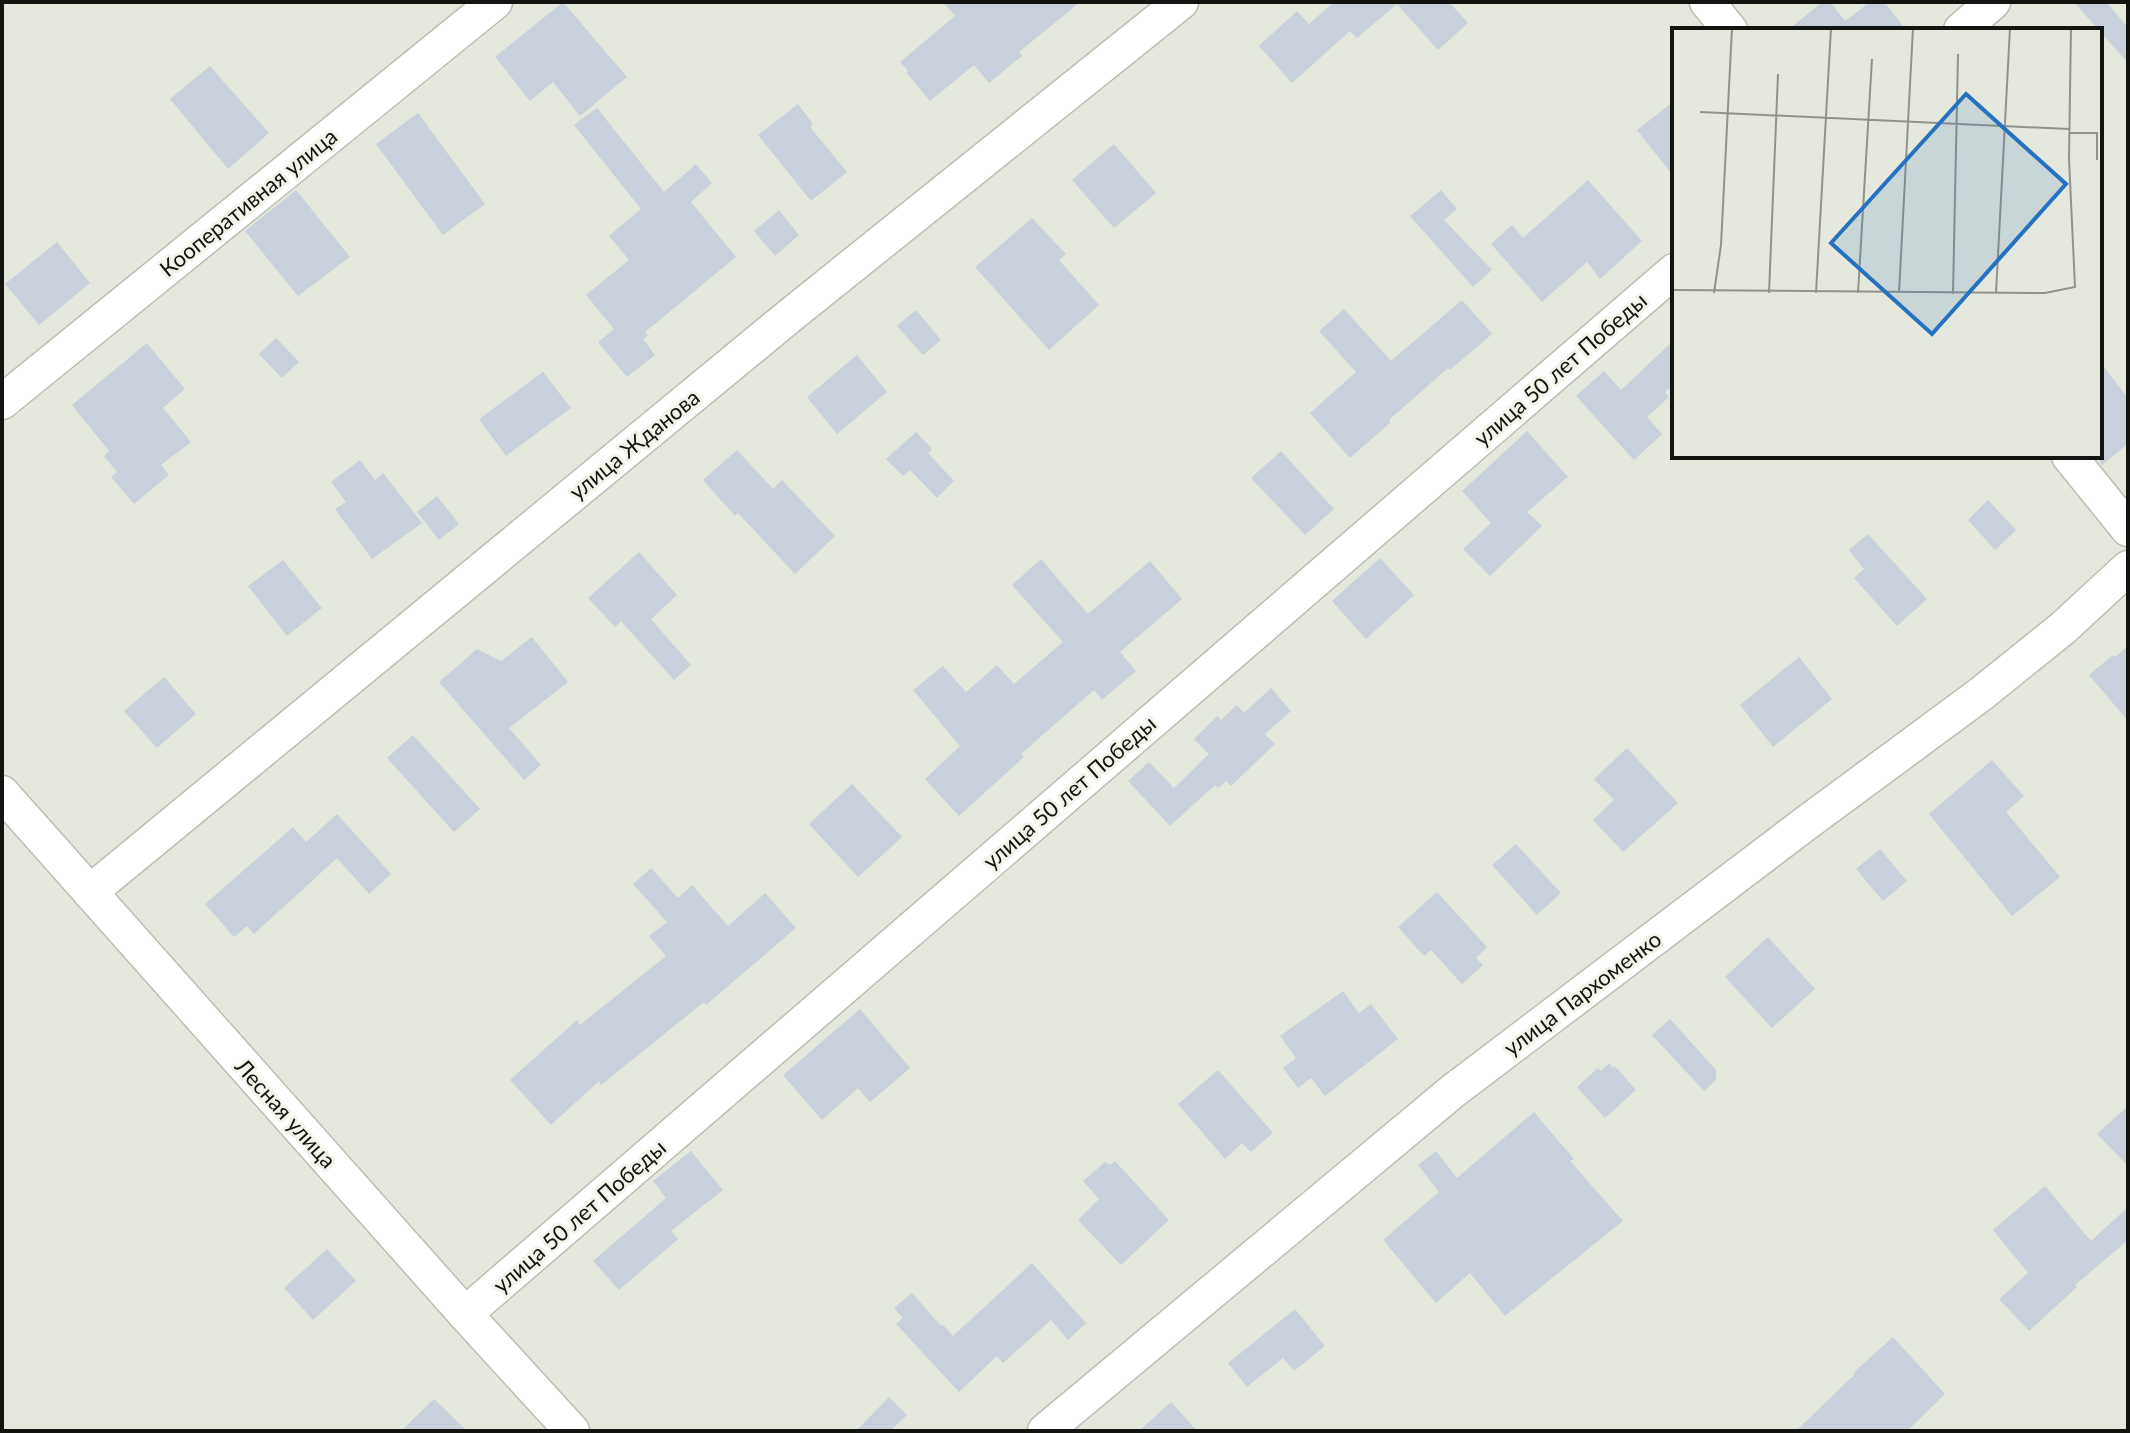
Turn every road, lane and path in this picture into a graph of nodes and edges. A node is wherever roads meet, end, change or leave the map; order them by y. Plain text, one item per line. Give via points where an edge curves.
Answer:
1 (495, 2) edge
2 (1181, 2) edge
3 (1707, 2) edge
4 (1993, 2) edge
5 (1728, 28) edge
6 (1963, 28) edge
7 (1672, 273) edge
8 (2, 402) edge
9 (2071, 458) edge
10 (2128, 529) edge
11 (2128, 568) edge
12 (2, 793) edge
13 (90, 892) junction
14 (465, 1314) junction
15 (572, 1431) edge
16 (1045, 1431) edge

1 - 8 street, Кооперативная улица
2 - 13 street, улица Жданова via 792,314
3 - 5 street
4 - 6 street
7 - 14 street, улица 50 лет Победы
9 - 10 street
11 - 16 street, улица Пархоменко via 1981,694 1453,1091
12 - 13 street, Лесная улица
13 - 14 street, Лесная улица
14 - 15 street, Лесная улица

